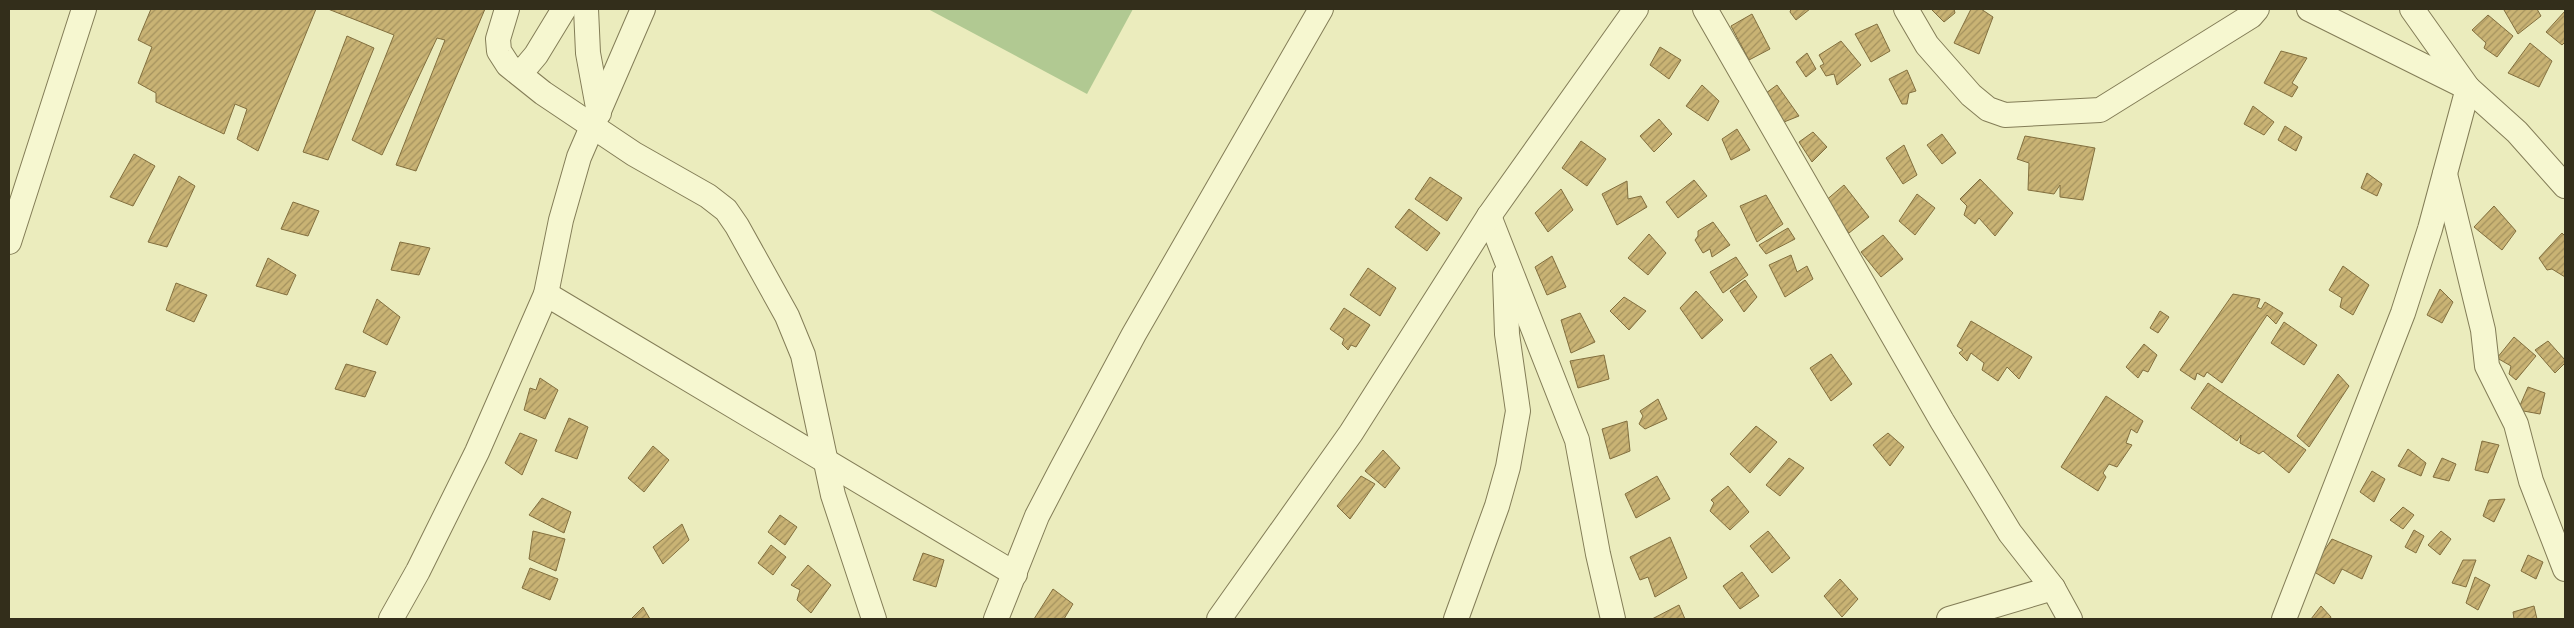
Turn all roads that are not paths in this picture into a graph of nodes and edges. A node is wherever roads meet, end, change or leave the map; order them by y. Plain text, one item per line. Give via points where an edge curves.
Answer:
1 (84, 9) edge
2 (508, 9) edge
3 (564, 9) edge
4 (586, 9) edge
5 (643, 9) edge
6 (1321, 9) edge
7 (1636, 9) edge
8 (1705, 9) edge
9 (1906, 9) edge
10 (2257, 9) edge
11 (2309, 9) edge
12 (2412, 9) edge
13 (520, 74) junction
14 (2468, 88) junction
15 (597, 119) junction
16 (2444, 170) junction
17 (2565, 186) edge
18 (1489, 216) junction
19 (9, 242) edge
20 (1504, 258) junction
21 (546, 294) junction
22 (824, 459) junction
23 (2565, 569) edge
24 (1015, 574) junction
25 (2053, 588) junction
26 (392, 619) edge
27 (874, 619) edge
28 (996, 619) edge
29 (1219, 619) edge
30 (1456, 619) edge
31 (1613, 619) edge
32 (1949, 619) edge
33 (2070, 619) edge
34 (2284, 619) edge

1 - 19 street
2 - 13 street via 498,39 499,51 508,65
3 - 13 street via 536,55
4 - 15 street
5 - 15 street
6 - 24 street via 1134,334 1037,516
7 - 18 street
8 - 25 street via 1942,421 2010,533
9 - 10 street via 1927,45 1966,89 1988,109 2005,115 2100,110 2171,68
11 - 14 street
12 - 14 street
13 - 15 street via 543,93
14 - 16 street
14 - 17 street via 2517,132
15 - 21 street via 579,157 561,220
15 - 22 street via 634,154 708,196 726,210 737,226 787,316 803,356
16 - 23 street via 2483,330 2487,366 2516,424 2531,481
16 - 34 street via 2430,229 2403,313
18 - 20 street
18 - 29 street via 1351,433
20 - 30 street via 1507,334 1518,411 1497,506
20 - 31 street via 1577,440
21 - 22 street
21 - 26 street via 477,452
22 - 24 street
22 - 27 street
24 - 28 street
25 - 32 street
25 - 33 street

